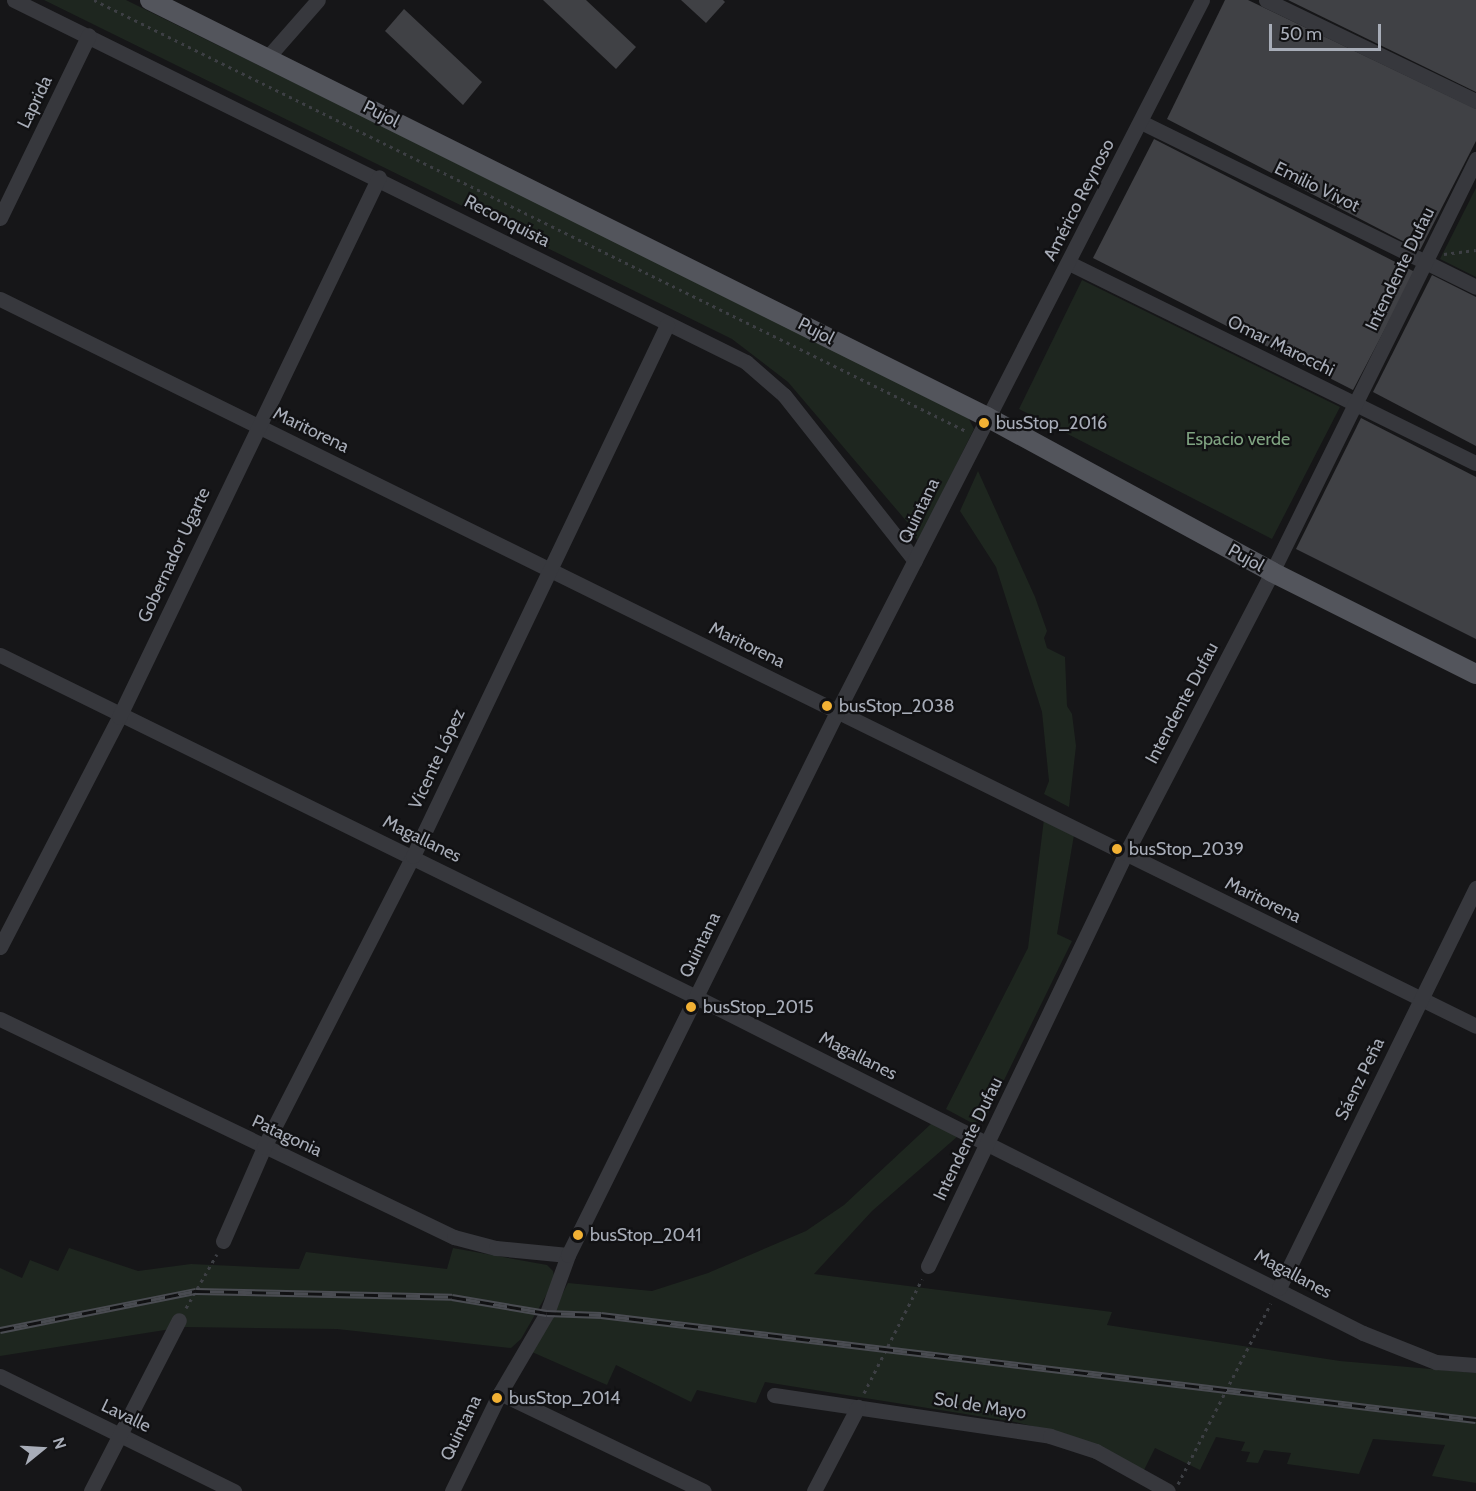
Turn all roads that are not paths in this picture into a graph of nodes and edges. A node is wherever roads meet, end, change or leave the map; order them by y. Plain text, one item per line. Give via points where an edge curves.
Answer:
1 (14, 0) edge
2 (150, 0) edge
3 (318, 0) edge
4 (1202, 0) edge
5 (1266, 0) edge
6 (89, 35) junction
7 (267, 58) junction
8 (1476, 101) edge
9 (1141, 122) junction
10 (1476, 159) edge
11 (379, 177) junction
12 (0, 218) edge
13 (1425, 262) junction
14 (1069, 263) junction
15 (1476, 287) edge
16 (0, 299) edge
17 (667, 325) junction
18 (1355, 404) junction
19 (987, 417) junction
20 (256, 425) junction
21 (1476, 463) edge
22 (915, 561) junction
23 (548, 569) junction
24 (1272, 572) junction
25 (0, 656) edge
26 (1476, 674) edge
27 (837, 712) junction
28 (118, 717) junction
29 (1126, 854) junction
30 (413, 856) junction
31 (1476, 888) edge
32 (0, 947) edge
33 (696, 997) junction
34 (1421, 999) junction
35 (0, 1019) edge
36 (1476, 1026) edge
37 (989, 1143) junction
38 (264, 1147) junction
39 (223, 1242) road end
40 (568, 1255) junction
41 (928, 1266) road end
42 (1279, 1288) junction
43 (179, 1320) road end
44 (1476, 1365) edge
45 (0, 1376) edge
46 (500, 1393) junction
47 (774, 1395) dead end
48 (858, 1407) junction
49 (120, 1434) junction
50 (91, 1491) edge
51 (234, 1491) edge
52 (452, 1491) edge
53 (704, 1491) edge
54 (814, 1491) edge
55 (1168, 1491) edge

1 - 6 street, Reconquista
2 - 7 main road, Pujol
3 - 7 street
4 - 9 street, Américo Reynoso
5 - 8 street
6 - 11 street, Reconquista
6 - 12 street, Laprida
7 - 19 main road, Pujol
9 - 13 street, Emilio Vivot
9 - 14 street, Américo Reynoso
10 - 13 street, Intendente Dufau
11 - 17 street, Reconquista
11 - 20 street, Gobernador Ugarte
13 - 15 street, Emilio Vivot
13 - 18 street, Intendente Dufau
14 - 18 street, Omar Marocchi
14 - 19 street, Américo Reynoso
16 - 20 street, Maritorena
17 - 22 street, Reconquista via 746,362 784,395
17 - 23 street, Vicente López
18 - 21 street, Omar Marocchi
18 - 24 street, Intendente Dufau
19 - 22 street, Quintana
19 - 24 main road, Pujol
20 - 23 street, Maritorena
20 - 28 street, Gobernador Ugarte
22 - 27 street, Quintana
23 - 27 street, Maritorena
23 - 30 street, Vicente López
24 - 26 main road, Pujol
24 - 29 street, Intendente Dufau
25 - 28 street, Magallanes
27 - 29 street, Maritorena
27 - 33 street, Quintana
28 - 30 street, Magallanes
28 - 32 street, Gobernador Ugarte
29 - 34 street, Maritorena
29 - 37 street, Intendente Dufau
30 - 33 street, Magallanes
30 - 38 street, Vicente López
31 - 34 street, Sáenz Peña
33 - 37 street, Magallanes
33 - 40 street, Quintana
34 - 36 street, Maritorena
34 - 42 street, Sáenz Peña
35 - 38 street, Patagonia
37 - 41 street, Intendente Dufau
37 - 42 street, Magallanes
38 - 39 street, Vicente López
38 - 40 street, Patagonia via 454,1236 496,1248
40 - 46 street, Quintana via 547,1313
42 - 44 street, Magallanes via 1363,1333 1436,1362
43 - 49 street
45 - 49 street, Lavalle
46 - 52 street, Quintana
46 - 53 street
47 - 48 street, Sol de Mayo
48 - 54 street
48 - 55 street, Sol de Mayo via 1050,1436 1096,1451
49 - 50 street
49 - 51 street, Lavalle

